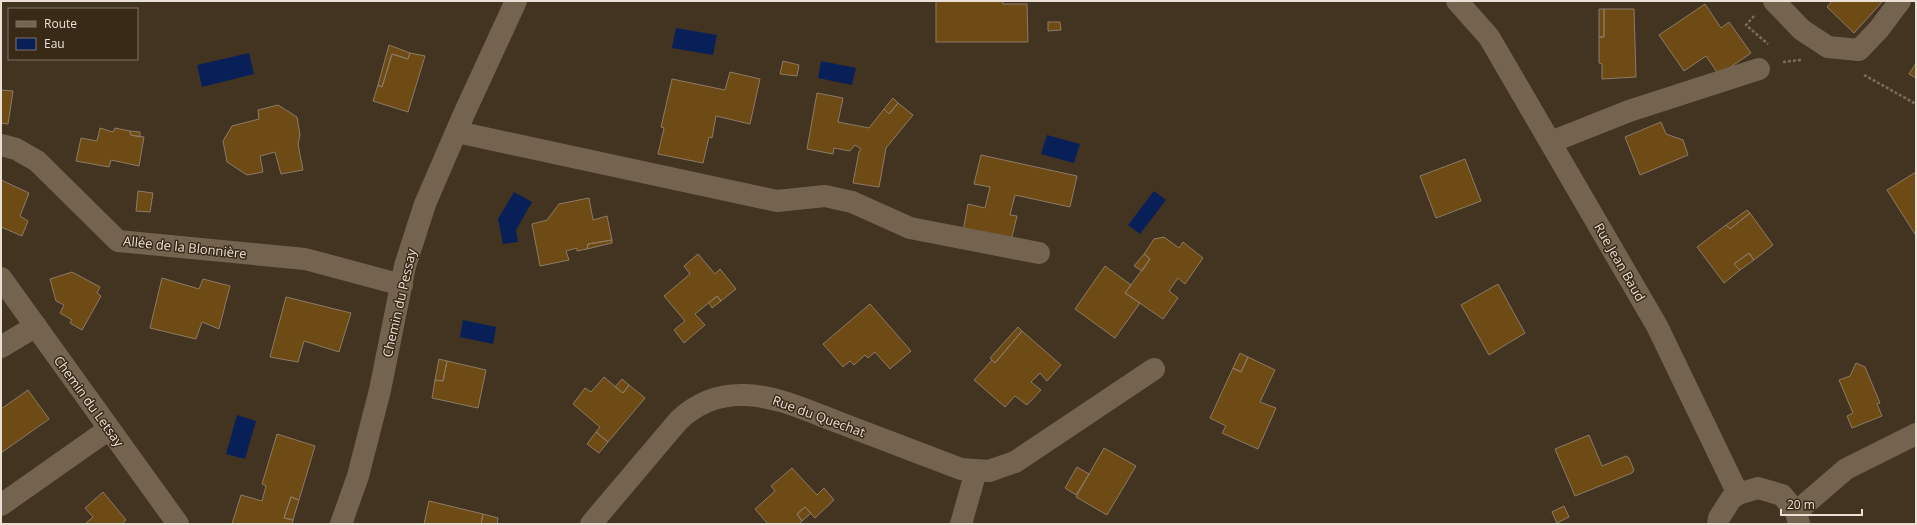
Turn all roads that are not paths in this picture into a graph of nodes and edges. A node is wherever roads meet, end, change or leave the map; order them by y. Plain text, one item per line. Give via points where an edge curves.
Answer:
1 (516, 1) edge
2 (1457, 1) edge
3 (1774, 1) edge
4 (1900, 1) edge
5 (1760, 68) road end
6 (457, 132) junction
7 (1551, 142) junction
8 (1, 145) edge
9 (1039, 253) dead end
10 (1, 278) edge
11 (402, 285) junction
12 (36, 326) junction
13 (1, 347) edge
14 (1154, 369) dead end
15 (109, 429) junction
16 (1916, 434) edge
17 (976, 471) junction
18 (1738, 494) junction
19 (1, 505) edge
20 (1798, 518) edge
21 (178, 524) edge
22 (341, 524) edge
23 (591, 524) edge
24 (961, 524) edge
25 (1718, 524) edge

1 - 6 street, Chemin du Pessay
2 - 7 street, Rue Jean Baud via 1489,37
3 - 4 street via 1802,30 1828,47 1859,50
5 - 7 street via 1629,111
6 - 9 street via 777,201 825,196 852,202 910,228
6 - 11 street, Chemin du Pessay via 425,204 405,266
7 - 18 street, Rue Jean Baud via 1657,326
8 - 11 street, Allée de la Blonnière via 16,149 37,161 118,241 305,259
10 - 12 street, Chemin du Letsay
11 - 22 street, Chemin du Pessay via 380,390 358,476
12 - 13 street
12 - 15 street, Chemin du Letsay
14 - 17 street, Rue du Quechat via 1015,462 989,471
15 - 19 street
15 - 21 street, Chemin du Letsay
16 - 20 street via 1846,469
17 - 23 street, Rue du Quechat via 961,469 780,400 761,396 727,395 699,405 679,420
17 - 24 street
18 - 20 street via 1758,488 1782,495
18 - 25 street via 1731,498

